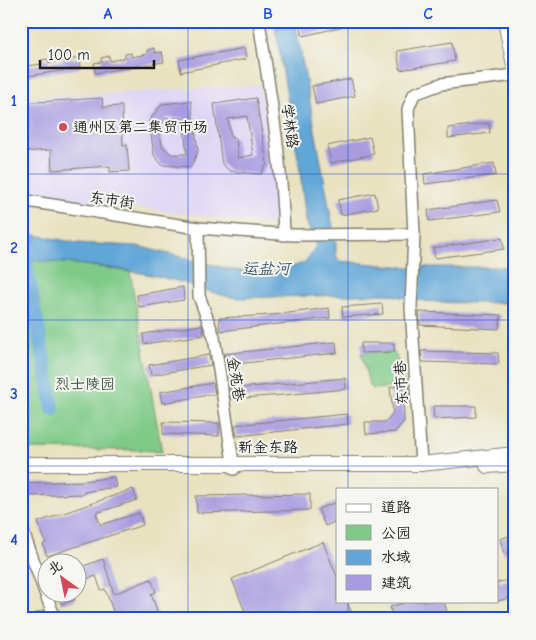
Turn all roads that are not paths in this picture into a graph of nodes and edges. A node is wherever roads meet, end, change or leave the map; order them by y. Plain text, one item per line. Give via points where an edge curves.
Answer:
1 (259, 21) edge
2 (505, 21) edge
3 (515, 70) edge
4 (515, 76) edge
5 (21, 200) edge
6 (198, 228) junction
7 (414, 234) junction
8 (289, 235) junction
9 (515, 454) edge
10 (21, 464) edge
11 (421, 464) junction
12 (515, 464) edge
13 (234, 466) junction
14 (21, 468) edge
15 (21, 527) edge
16 (55, 619) edge

1 - 8 street, 学林路 via 277,131
2 - 3 main road
4 - 7 street, 东市巷 via 441,84 414,94 410,100 407,119
5 - 6 street, 东市街
6 - 8 street, 东市街
6 - 13 street, 金苑巷 via 200,296 214,336
7 - 8 street, 东市街
7 - 11 street, 东市巷 via 412,302
9 - 11 main road, 新金东路
10 - 13 main road, 新金东路
11 - 13 main road, 新金东路
12 - 13 main road, 新金东路 via 420,469
13 - 14 main road, 新金东路
15 - 16 street

